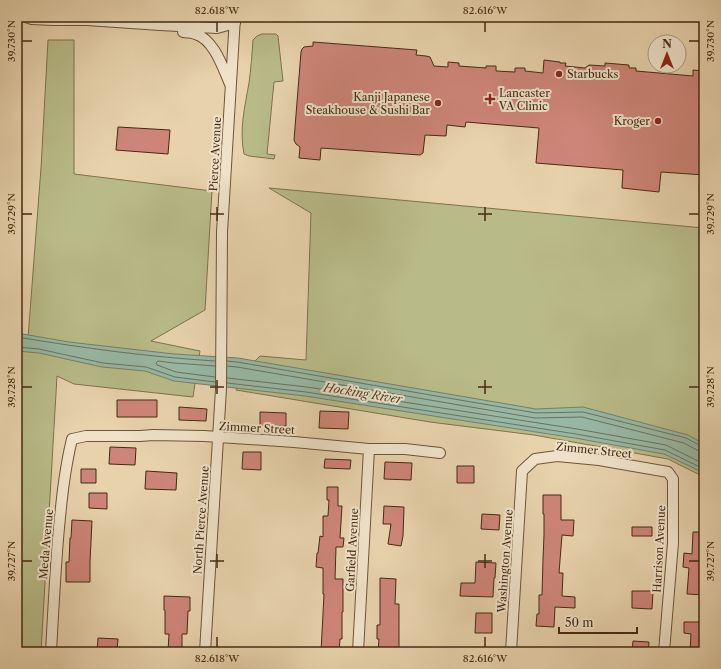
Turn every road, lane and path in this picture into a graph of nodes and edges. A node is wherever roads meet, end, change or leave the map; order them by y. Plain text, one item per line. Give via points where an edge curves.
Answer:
1 (26, 17) edge
2 (223, 17) edge
3 (235, 20) edge
4 (160, 25) junction
5 (231, 87) junction
6 (221, 389) joint
7 (218, 438) junction
8 (72, 439) joint
9 (370, 449) junction
10 (440, 453) dead end
11 (522, 471) joint
12 (668, 472) joint
13 (51, 652) edge
14 (205, 652) edge
15 (358, 652) edge
16 (511, 652) edge
17 (664, 652) edge

1 - 4 street
2 - 3 street
3 - 4 street via 217,28
3 - 5 street, Pierce Avenue
4 - 5 street via 202,37 221,61
5 - 6 street, Pierce Avenue via 222,232
6 - 7 street, North Pierce Avenue
7 - 8 street, Zimmer Street via 153,435 86,436
7 - 9 street, Zimmer Street
7 - 14 street, North Pierce Avenue
8 - 13 street, Meda Avenue via 62,500
9 - 10 street, Zimmer Street via 406,449
9 - 15 street, Garfield Avenue
11 - 12 street, Zimmer Street via 535,459 557,456 599,460
11 - 16 street, Washington Avenue
12 - 17 street, Harrison Avenue via 673,479 673,543

